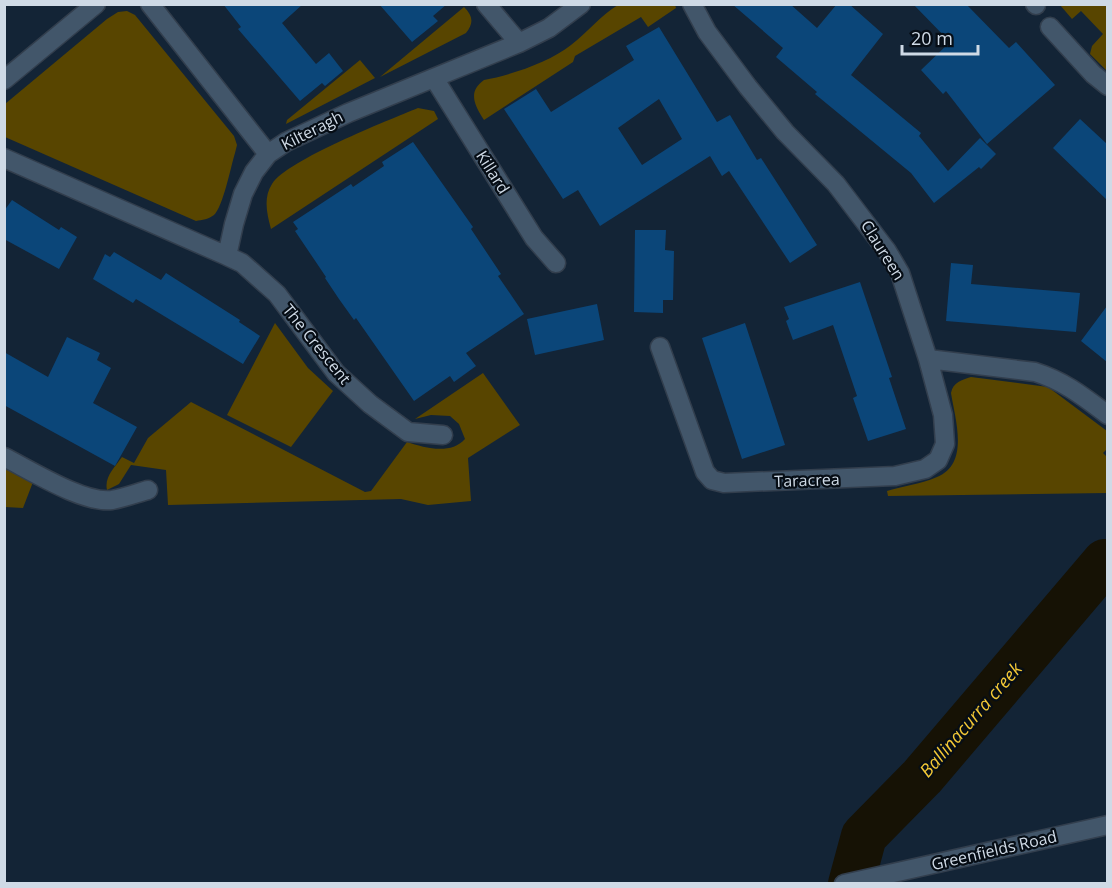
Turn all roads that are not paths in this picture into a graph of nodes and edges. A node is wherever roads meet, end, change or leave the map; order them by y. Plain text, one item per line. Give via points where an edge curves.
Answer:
1 (96, 4) edge
2 (150, 4) edge
3 (486, 4) edge
4 (581, 4) edge
5 (692, 4) edge
6 (1050, 27) dead end
7 (519, 43) junction
8 (434, 78) junction
9 (4, 80) edge
10 (1107, 86) edge
11 (268, 154) junction
12 (4, 159) edge
13 (227, 256) junction
14 (556, 263) dead end
15 (660, 347) dead end
16 (928, 359) junction
17 (1107, 415) edge
18 (443, 435) dead end
19 (4, 457) edge
20 (148, 490) dead end
21 (1107, 825) edge
22 (844, 884) edge

1 - 9 street
2 - 11 street
3 - 7 street
4 - 7 street, Kilteragh via 549,28
5 - 16 street, Claureen via 742,80 836,184 887,251 900,273
6 - 10 street
7 - 8 street, Kilteragh
8 - 11 street, Kilteragh via 348,112
8 - 14 street, Killard via 534,238
11 - 13 street, Kilteragh via 243,194
12 - 13 street
13 - 18 street, The Crescent via 242,262 277,294 336,373 370,404 408,432
15 - 16 street, Taracrea via 705,472 712,480 724,483 895,476 925,468 938,460 945,444 943,415
16 - 17 street via 1035,372 1072,388
19 - 20 street via 68,490 91,497 110,501
21 - 22 street, Greenfields Road

